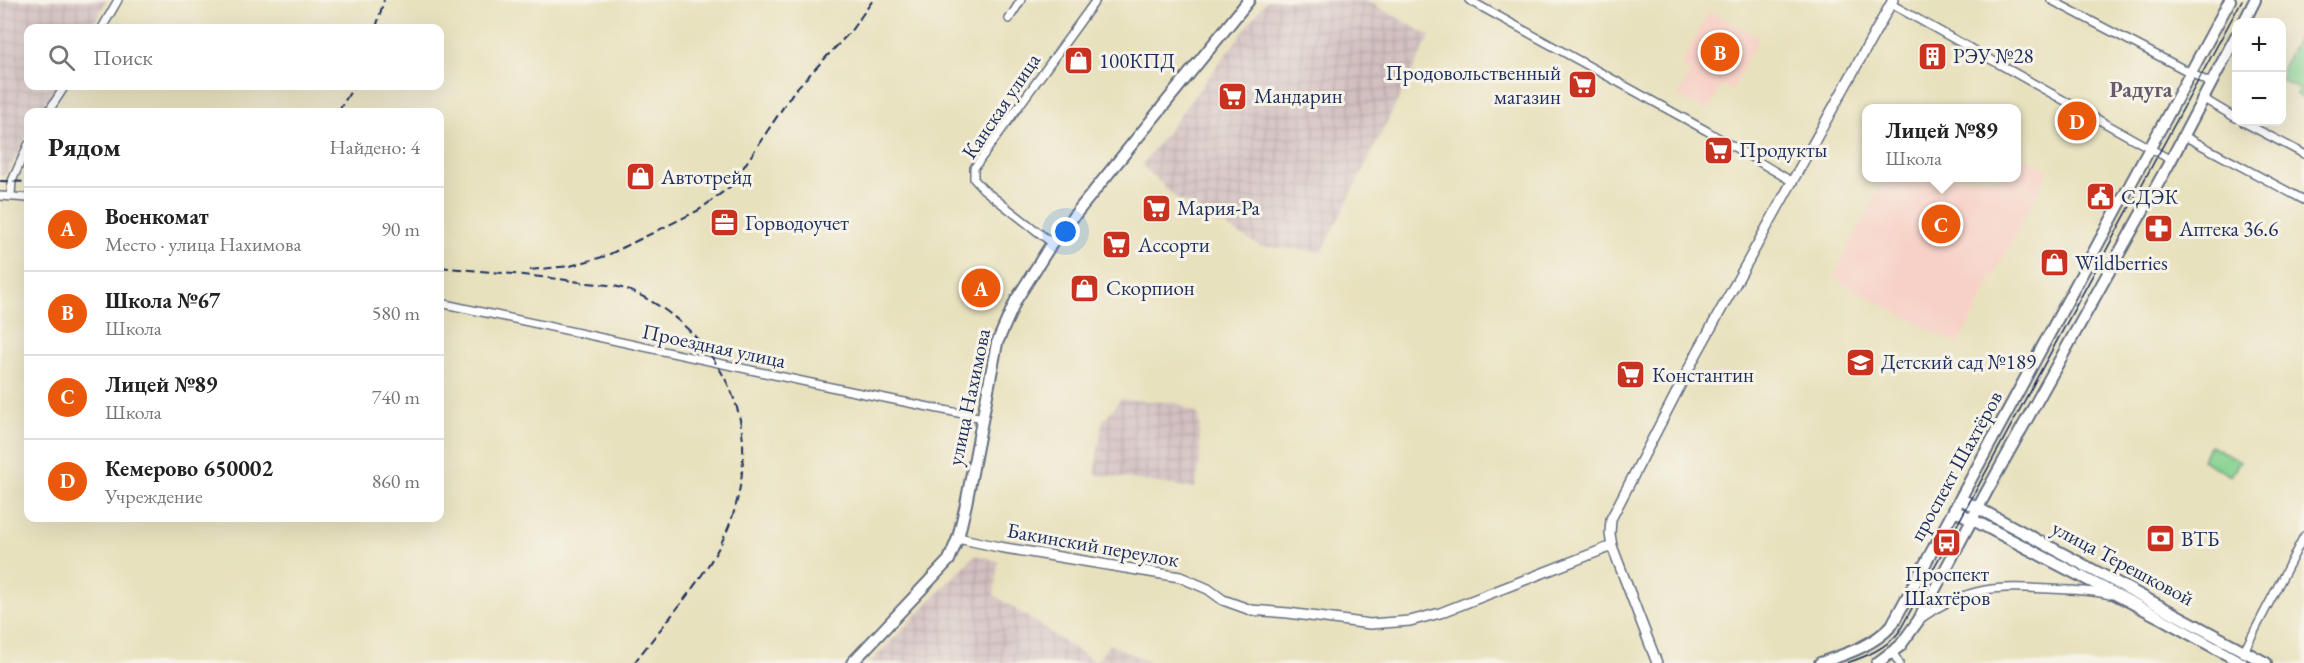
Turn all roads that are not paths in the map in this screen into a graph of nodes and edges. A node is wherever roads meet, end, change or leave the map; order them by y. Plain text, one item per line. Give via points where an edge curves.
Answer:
1 (118, 0) edge
2 (1021, 0) edge
3 (1096, 0) edge
4 (1249, 0) edge
5 (1468, 0) edge
6 (2050, 0) edge
7 (2230, 0) edge
8 (2255, 0) edge
9 (1892, 2) edge
10 (2246, 18) edge
11 (1010, 19) dead end
12 (104, 24) edge
13 (2232, 44) edge
14 (2191, 73) junction
15 (2212, 84) junction
16 (62, 90) edge
17 (2204, 99) junction
18 (51, 108) edge
19 (2232, 116) edge
20 (2251, 126) edge
21 (2184, 136) junction
22 (2151, 148) junction
23 (2304, 153) edge
24 (24, 154) edge
25 (2171, 160) junction
26 (1793, 182) junction
27 (11, 195) junction
28 (0, 196) edge
29 (24, 197) edge
30 (2304, 200) edge
31 (1052, 243) junction
32 (444, 304) edge
33 (983, 418) junction
34 (1960, 499) junction
35 (1978, 508) junction
36 (1954, 510) junction
37 (1972, 519) junction
38 (2304, 536) edge
39 (958, 537) junction
40 (1612, 546) junction
41 (2122, 598) junction
42 (1918, 621) junction
43 (2244, 650) junction
44 (1893, 653) junction
45 (2240, 662) edge
46 (2264, 662) edge
47 (852, 663) edge
48 (1657, 663) edge
49 (1820, 663) edge
50 (1877, 663) edge
51 (1899, 663) edge

1 - 12 street
2 - 11 street
3 - 31 street, Канская улица via 974,168 974,179 983,189
4 - 31 main road, улица Нахимова
5 - 26 street via 1657,102
6 - 14 street
7 - 14 main road, проспект Шахтёров
8 - 10 main road
9 - 22 street
9 - 26 street
13 - 15 main road, проспект Шахтёров
14 - 15 street
14 - 22 main road, проспект Шахтёров
15 - 17 main road, проспект Шахтёров
16 - 18 street
17 - 19 street
17 - 21 main road, проспект Шахтёров
20 - 23 street
21 - 25 main road, проспект Шахтёров
21 - 30 street
22 - 25 street
22 - 34 main road, проспект Шахтёров
24 - 27 street via 12,180
25 - 35 main road, проспект Шахтёров
26 - 40 street via 1697,353 1616,510 1610,527
27 - 28 street
27 - 29 street
31 - 33 main road, улица Нахимова via 1016,300 997,343
32 - 33 street, Проездная улица
33 - 39 main road, улица Нахимова
34 - 35 main road, улица Терешковой
34 - 36 main road, проспект Шахтёров
35 - 37 main road, проспект Шахтёров
35 - 43 main road, улица Терешковой
36 - 37 main road, улица Терешковой
36 - 49 main road, проспект Шахтёров via 1892,625 1867,645
37 - 41 main road, улица Терешковой
37 - 42 main road, проспект Шахтёров
38 - 43 street
39 - 40 street, Бакинский переулок via 1180,577 1222,600 1251,610 1370,624 1440,614
39 - 47 main road, улица Нахимова via 949,560
40 - 48 street
41 - 42 street via 2078,590 1994,588 1949,600
41 - 45 main road, улица Терешковой
42 - 44 main road, проспект Шахтёров
43 - 45 street
43 - 46 main road, улица Терешковой
44 - 50 main road, проспект Шахтёров
44 - 51 street

